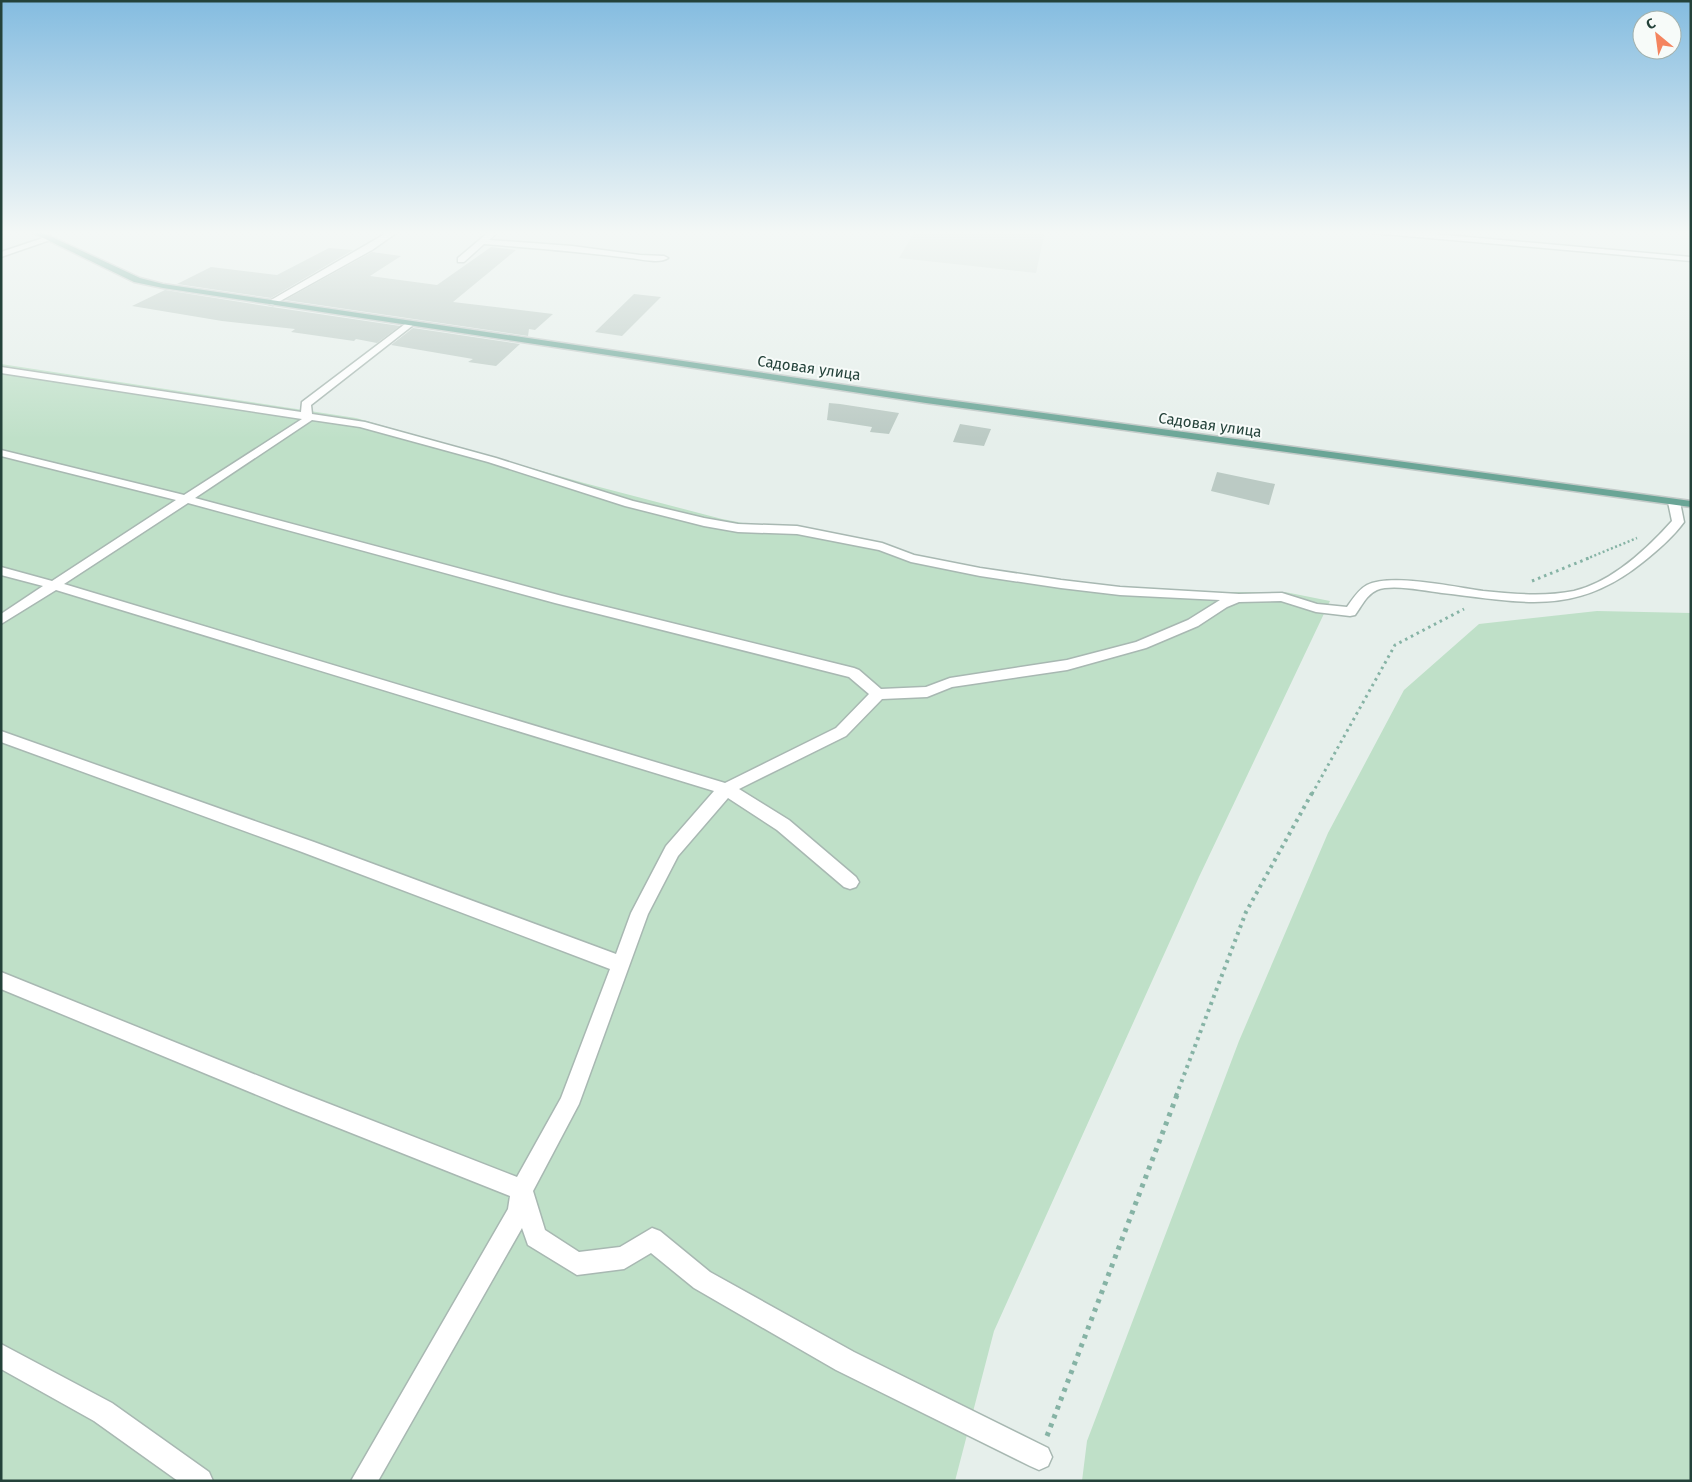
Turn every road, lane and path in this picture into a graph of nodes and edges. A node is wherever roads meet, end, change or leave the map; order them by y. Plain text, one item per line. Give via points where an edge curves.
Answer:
1 (252, 300) edge
2 (275, 300) edge
3 (270, 303) junction
4 (409, 324) junction
5 (1, 370) edge
6 (307, 415) junction
7 (1, 453) edge
8 (186, 499) junction
9 (1674, 502) junction
10 (1691, 504) edge
11 (1640, 537) dead end
12 (1, 571) edge
13 (54, 585) junction
14 (1497, 595) junction
15 (1237, 598) junction
16 (1, 620) edge
17 (878, 694) junction
18 (1, 736) edge
19 (726, 789) junction
20 (850, 882) dead end
21 (622, 965) junction
22 (1, 980) edge
23 (522, 1190) junction
24 (1, 1356) edge
25 (1039, 1457) joint
26 (200, 1481) edge
27 (364, 1481) edge

1 - 3 main road, Садовая улица
2 - 3 street
3 - 4 main road, Садовая улица
4 - 6 street via 306,404
4 - 9 main road, Садовая улица via 1307,454
5 - 6 street
6 - 8 street via 307,420
6 - 15 street via 361,424 492,460 629,504 704,522 738,528 797,530 882,547 911,558 1052,583
7 - 8 street
8 - 13 street
8 - 17 street via 560,600 854,673
9 - 10 main road, Садовая улица
9 - 14 street via 1678,522 1668,534 1630,567 1608,580 1579,594 1551,598
11 - 14 path
12 - 13 street
13 - 16 street
13 - 19 street
14 - 15 street via 1414,586 1376,586 1367,591 1350,612 1316,608 1282,597
14 - 25 path via 1395,644 1246,912
15 - 17 street via 1193,623 1142,644 1067,666 974,679 927,692
17 - 19 street via 841,732
18 - 21 street
19 - 20 street via 783,825
19 - 21 street via 672,852 640,913
21 - 23 street via 569,1104
22 - 23 street
23 - 25 street via 536,1237 577,1264 624,1258 652,1239 702,1280 845,1361
23 - 27 street via 519,1212
24 - 26 street via 103,1412

